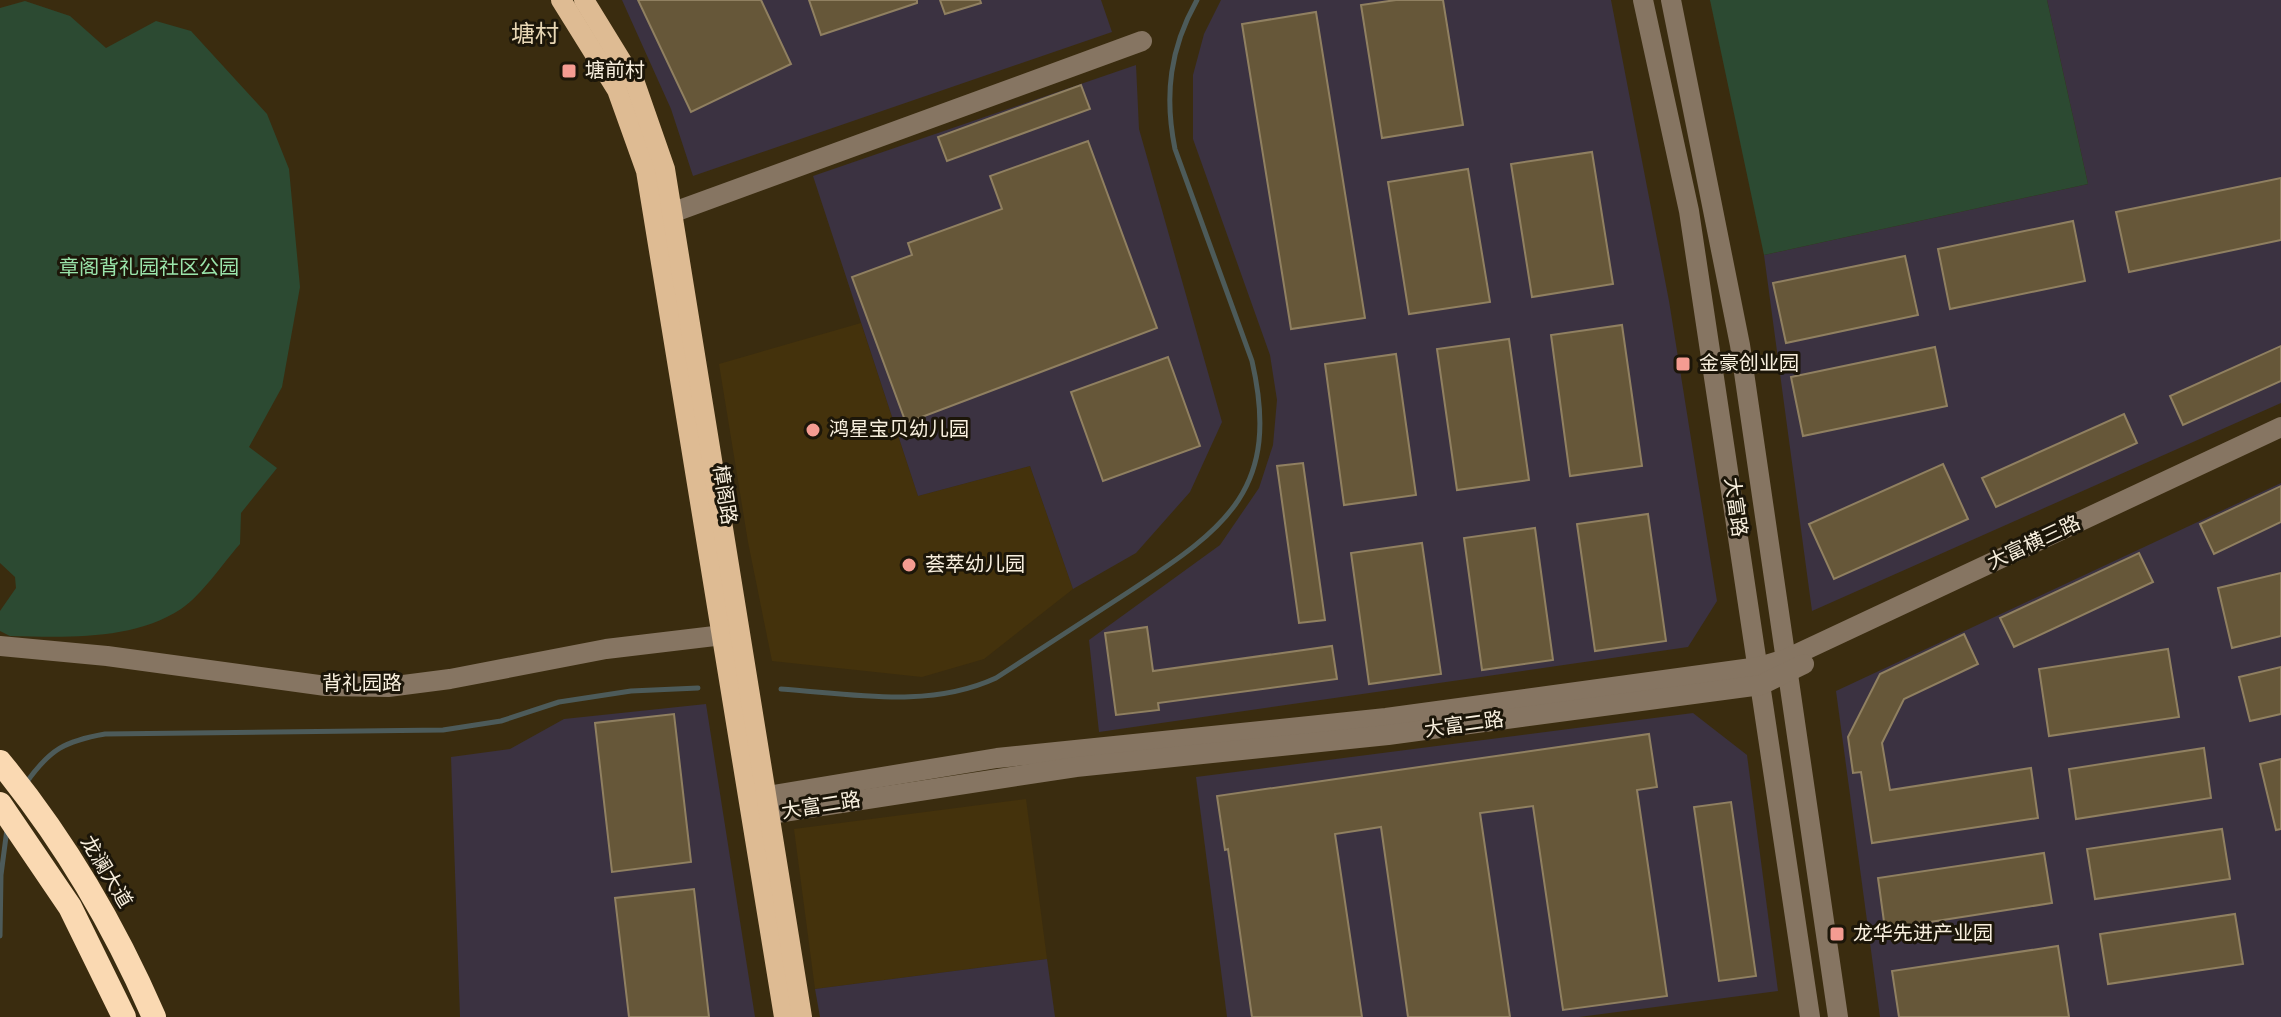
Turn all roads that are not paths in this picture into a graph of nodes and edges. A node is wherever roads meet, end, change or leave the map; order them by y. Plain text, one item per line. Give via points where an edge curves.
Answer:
1 (561, 0) edge
2 (584, 0) edge
3 (1643, 0) edge
4 (1671, 0) edge
5 (1142, 41) dead end
6 (674, 212) junction
7 (2281, 427) edge
8 (2281, 442) edge
9 (723, 635) junction
10 (0, 646) edge
11 (1787, 665) junction
12 (1760, 676) junction
13 (0, 762) edge
14 (0, 804) edge
15 (762, 806) junction
16 (124, 1017) edge
17 (154, 1017) edge
18 (784, 1017) edge
19 (802, 1017) edge
20 (1810, 1017) edge
21 (1838, 1017) edge

1 - 9 main road, 樟阁路 via 617,90 646,171
2 - 6 main road, 樟阁路 via 635,83
3 - 12 street, 大富路 via 1689,211
4 - 11 street, 大富路 via 1740,345
5 - 6 street
6 - 15 main road, 樟阁路
7 - 11 street, 大富横三路
8 - 11 street, 大富横三路
9 - 10 street, 背礼园路 via 606,649 388,687 326,686
9 - 15 main road, 樟阁路
11 - 12 street, 大富二路
11 - 21 street, 大富路
12 - 15 street, 大富二路 via 1388,735
12 - 20 street, 大富路
13 - 17 highway, 龙澜大道 via 75,864
14 - 16 highway via 70,907
15 - 18 main road, 樟阁路
15 - 19 main road, 樟阁路

